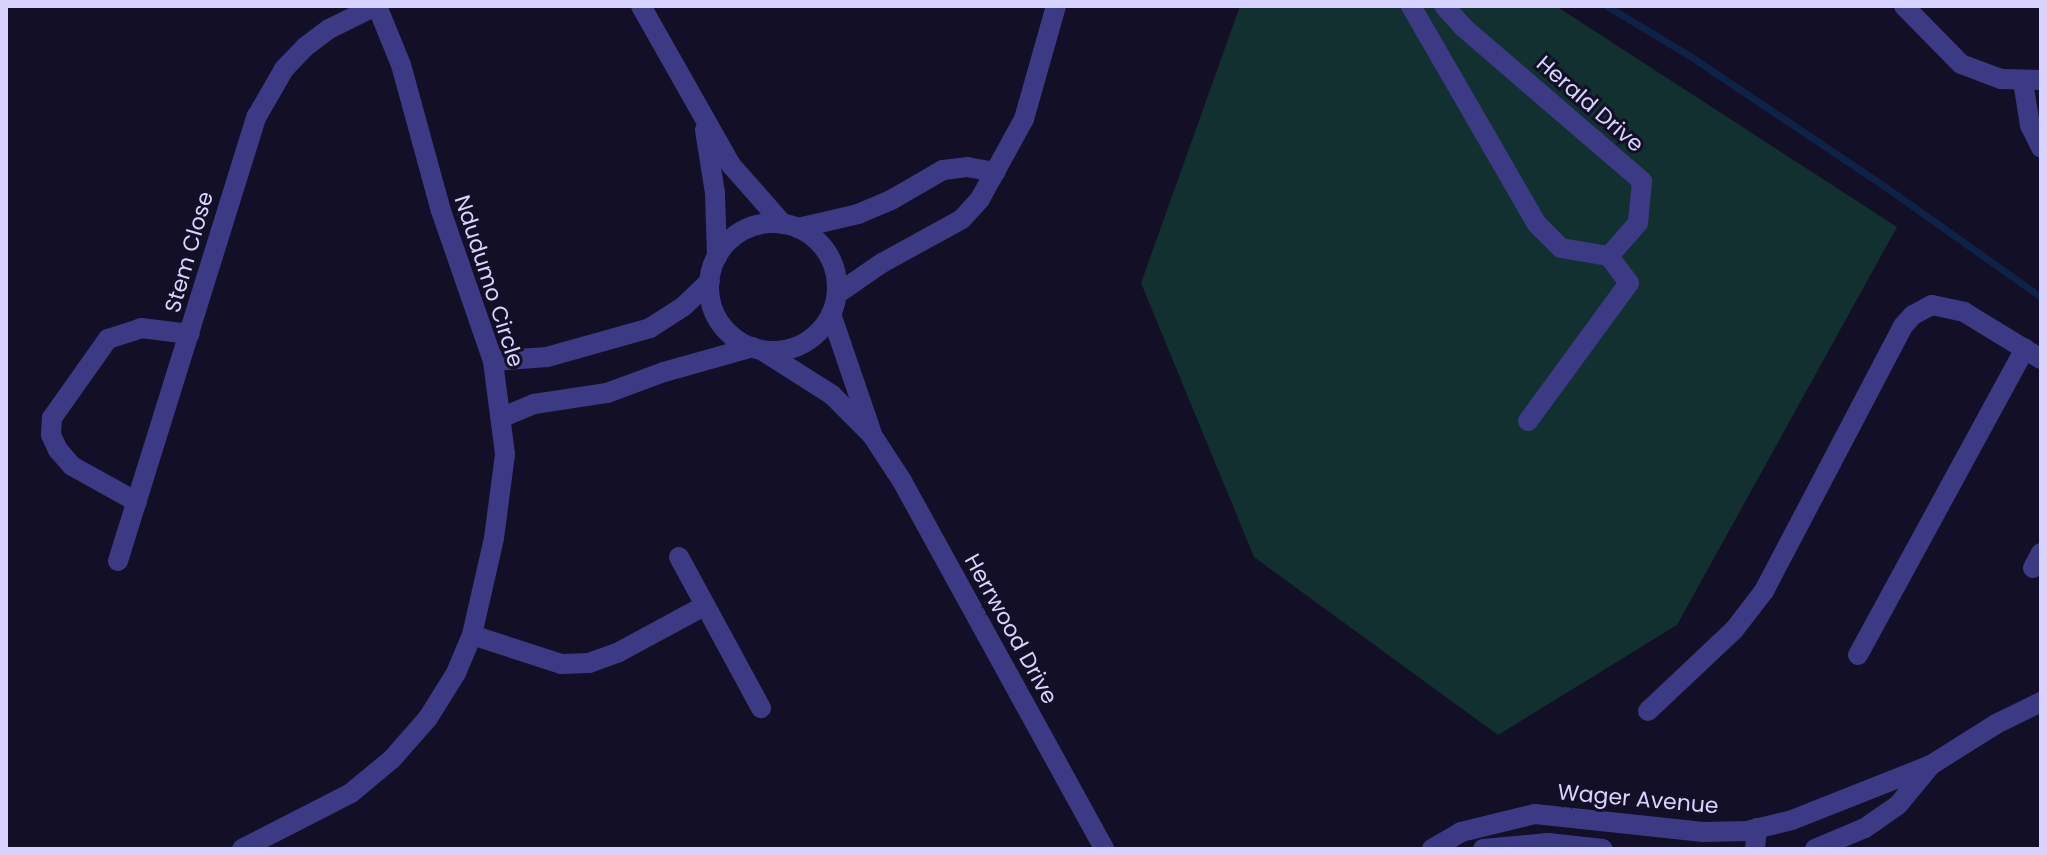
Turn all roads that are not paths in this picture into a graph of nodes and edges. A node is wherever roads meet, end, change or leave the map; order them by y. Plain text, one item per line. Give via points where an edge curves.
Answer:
1 (376, 6) edge
2 (641, 6) edge
3 (1056, 6) edge
4 (1411, 6) edge
5 (1444, 6) edge
6 (1904, 6) edge
7 (2032, 81) edge
8 (703, 118) junction
9 (2041, 148) edge
10 (996, 172) junction
11 (790, 226) junction
12 (1609, 256) junction
13 (717, 257) junction
14 (710, 281) junction
15 (834, 304) junction
16 (190, 334) junction
17 (758, 349) junction
18 (2033, 354) edge
19 (493, 361) junction
20 (503, 417) junction
21 (1528, 421) dead end
22 (872, 435) junction
23 (137, 502) junction
24 (679, 557) dead end
25 (118, 561) dead end
26 (704, 606) junction
27 (472, 635) junction
28 (1858, 655) dead end
29 (2041, 702) edge
30 (761, 708) dead end
31 (1648, 711) dead end
32 (1931, 765) junction
33 (1756, 839) edge
34 (1715, 840) edge
35 (242, 849) edge
36 (1104, 849) edge
37 (1432, 849) edge
38 (1483, 849) edge
39 (1603, 849) edge
40 (1815, 849) edge

1 - 16 street, Stem Close via 305,47 269,91 242,154
1 - 19 street, Ndudumo Circle via 401,65 441,211
2 - 8 street
3 - 10 street via 1035,90
4 - 12 street via 1537,224 1561,248
5 - 12 street, Herald Drive via 1642,181 1638,223
6 - 7 street via 1961,64 1991,76
7 - 9 street via 2030,125
8 - 11 street via 731,165
8 - 13 street via 715,193
10 - 11 street via 943,170 858,214
10 - 15 street via 962,219 882,263
11 - 13 street via 757,225 737,234
11 - 15 street via 815,239 828,255 835,274
12 - 21 street via 1629,283
13 - 14 street
14 - 17 street via 713,312 725,330
14 - 19 street via 650,328 547,357
15 - 17 street via 820,331 804,343 784,350
15 - 22 street, Herrwood Drive
16 - 23 street, Stem Close
16 - 23 street via 141,328 108,339 52,418 54,442 72,466
17 - 20 street via 664,372 607,393 534,404
17 - 22 street, Herrwood Drive via 832,395
18 - 28 street
18 - 31 street via 1947,306 1932,305 1913,315 1764,591 1734,630
19 - 20 street, Ndudumo Circle
20 - 27 street, Ndudumo Circle via 501,489
22 - 36 street, Herrwood Drive
23 - 25 street, Stem Close
24 - 26 street
26 - 27 street via 589,663 561,664
26 - 30 street
27 - 35 street, Ndudumo Circle via 428,718 392,759 351,793
29 - 32 street, Wager Avenue
32 - 33 street, Wager Avenue
32 - 40 street, Wager Avenue via 1898,805 1865,828
33 - 34 street, Wager Avenue
34 - 37 street, Wager Avenue via 1535,814 1461,832
38 - 39 street via 1548,843

